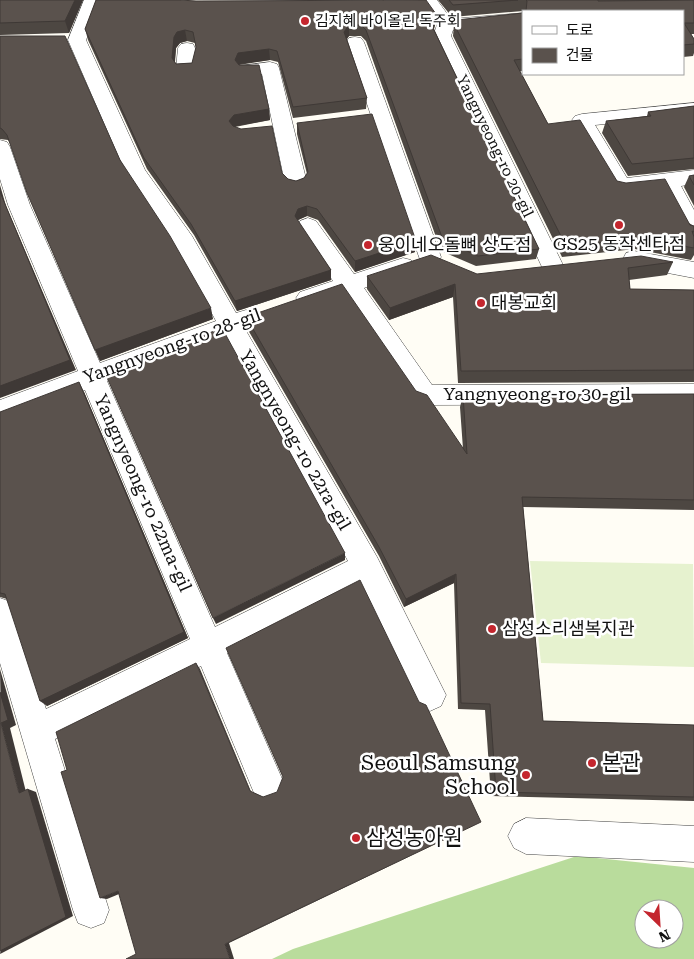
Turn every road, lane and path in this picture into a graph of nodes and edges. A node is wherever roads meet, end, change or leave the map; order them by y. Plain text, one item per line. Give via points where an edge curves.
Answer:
1 (100, 1) edge
2 (429, 1) edge
3 (370, 3) edge
4 (522, 18) edge
5 (446, 25) junction
6 (355, 42) dead end
7 (187, 48) dead end
8 (185, 69) edge
9 (247, 70) edge
10 (694, 109) edge
11 (0, 148) edge
12 (694, 177) edge
13 (668, 181) junction
14 (296, 183) edge
15 (308, 226) dead end
16 (694, 230) edge
17 (608, 262) edge
18 (527, 270) edge
19 (694, 270) edge
20 (348, 284) junction
21 (229, 325) junction
22 (91, 375) junction
23 (694, 394) edge
24 (0, 411) edge
25 (366, 567) junction
26 (0, 612) edge
27 (209, 646) junction
28 (430, 695) dead end
29 (37, 731) junction
30 (266, 781) dead end
31 (526, 836) dead end
32 (694, 844) edge
33 (91, 910) dead end

1 - 21 street, Yangnyeong-ro 22ra-gil via 67,40 135,171 184,242
2 - 3 street
2 - 5 street
4 - 5 street
5 - 18 street, Yangnyeong-ro 20-gil via 442,36 563,266
6 - 20 street, Yangnyeong-ro 28-gil via 370,117 439,261
7 - 8 street
9 - 14 street via 270,68
10 - 13 street via 582,120 621,186
11 - 22 street, Yangnyeong-ro 22ma-gil via 19,205
12 - 13 street
13 - 16 street
15 - 20 street
17 - 19 street via 635,259
20 - 21 street, Yangnyeong-ro 28-gil
20 - 23 street, Yangnyeong-ro 30-gil via 425,395
21 - 22 street, Yangnyeong-ro 28-gil
21 - 25 street, Yangnyeong-ro 22ra-gil
22 - 24 street, Yangnyeong-ro 28-gil
22 - 27 street, Yangnyeong-ro 22ma-gil
25 - 27 street
25 - 28 street, Yangnyeong-ro 22ra-gil
26 - 29 street
27 - 29 street
27 - 30 street, Yangnyeong-ro 22ma-gil
29 - 33 street
31 - 32 street

